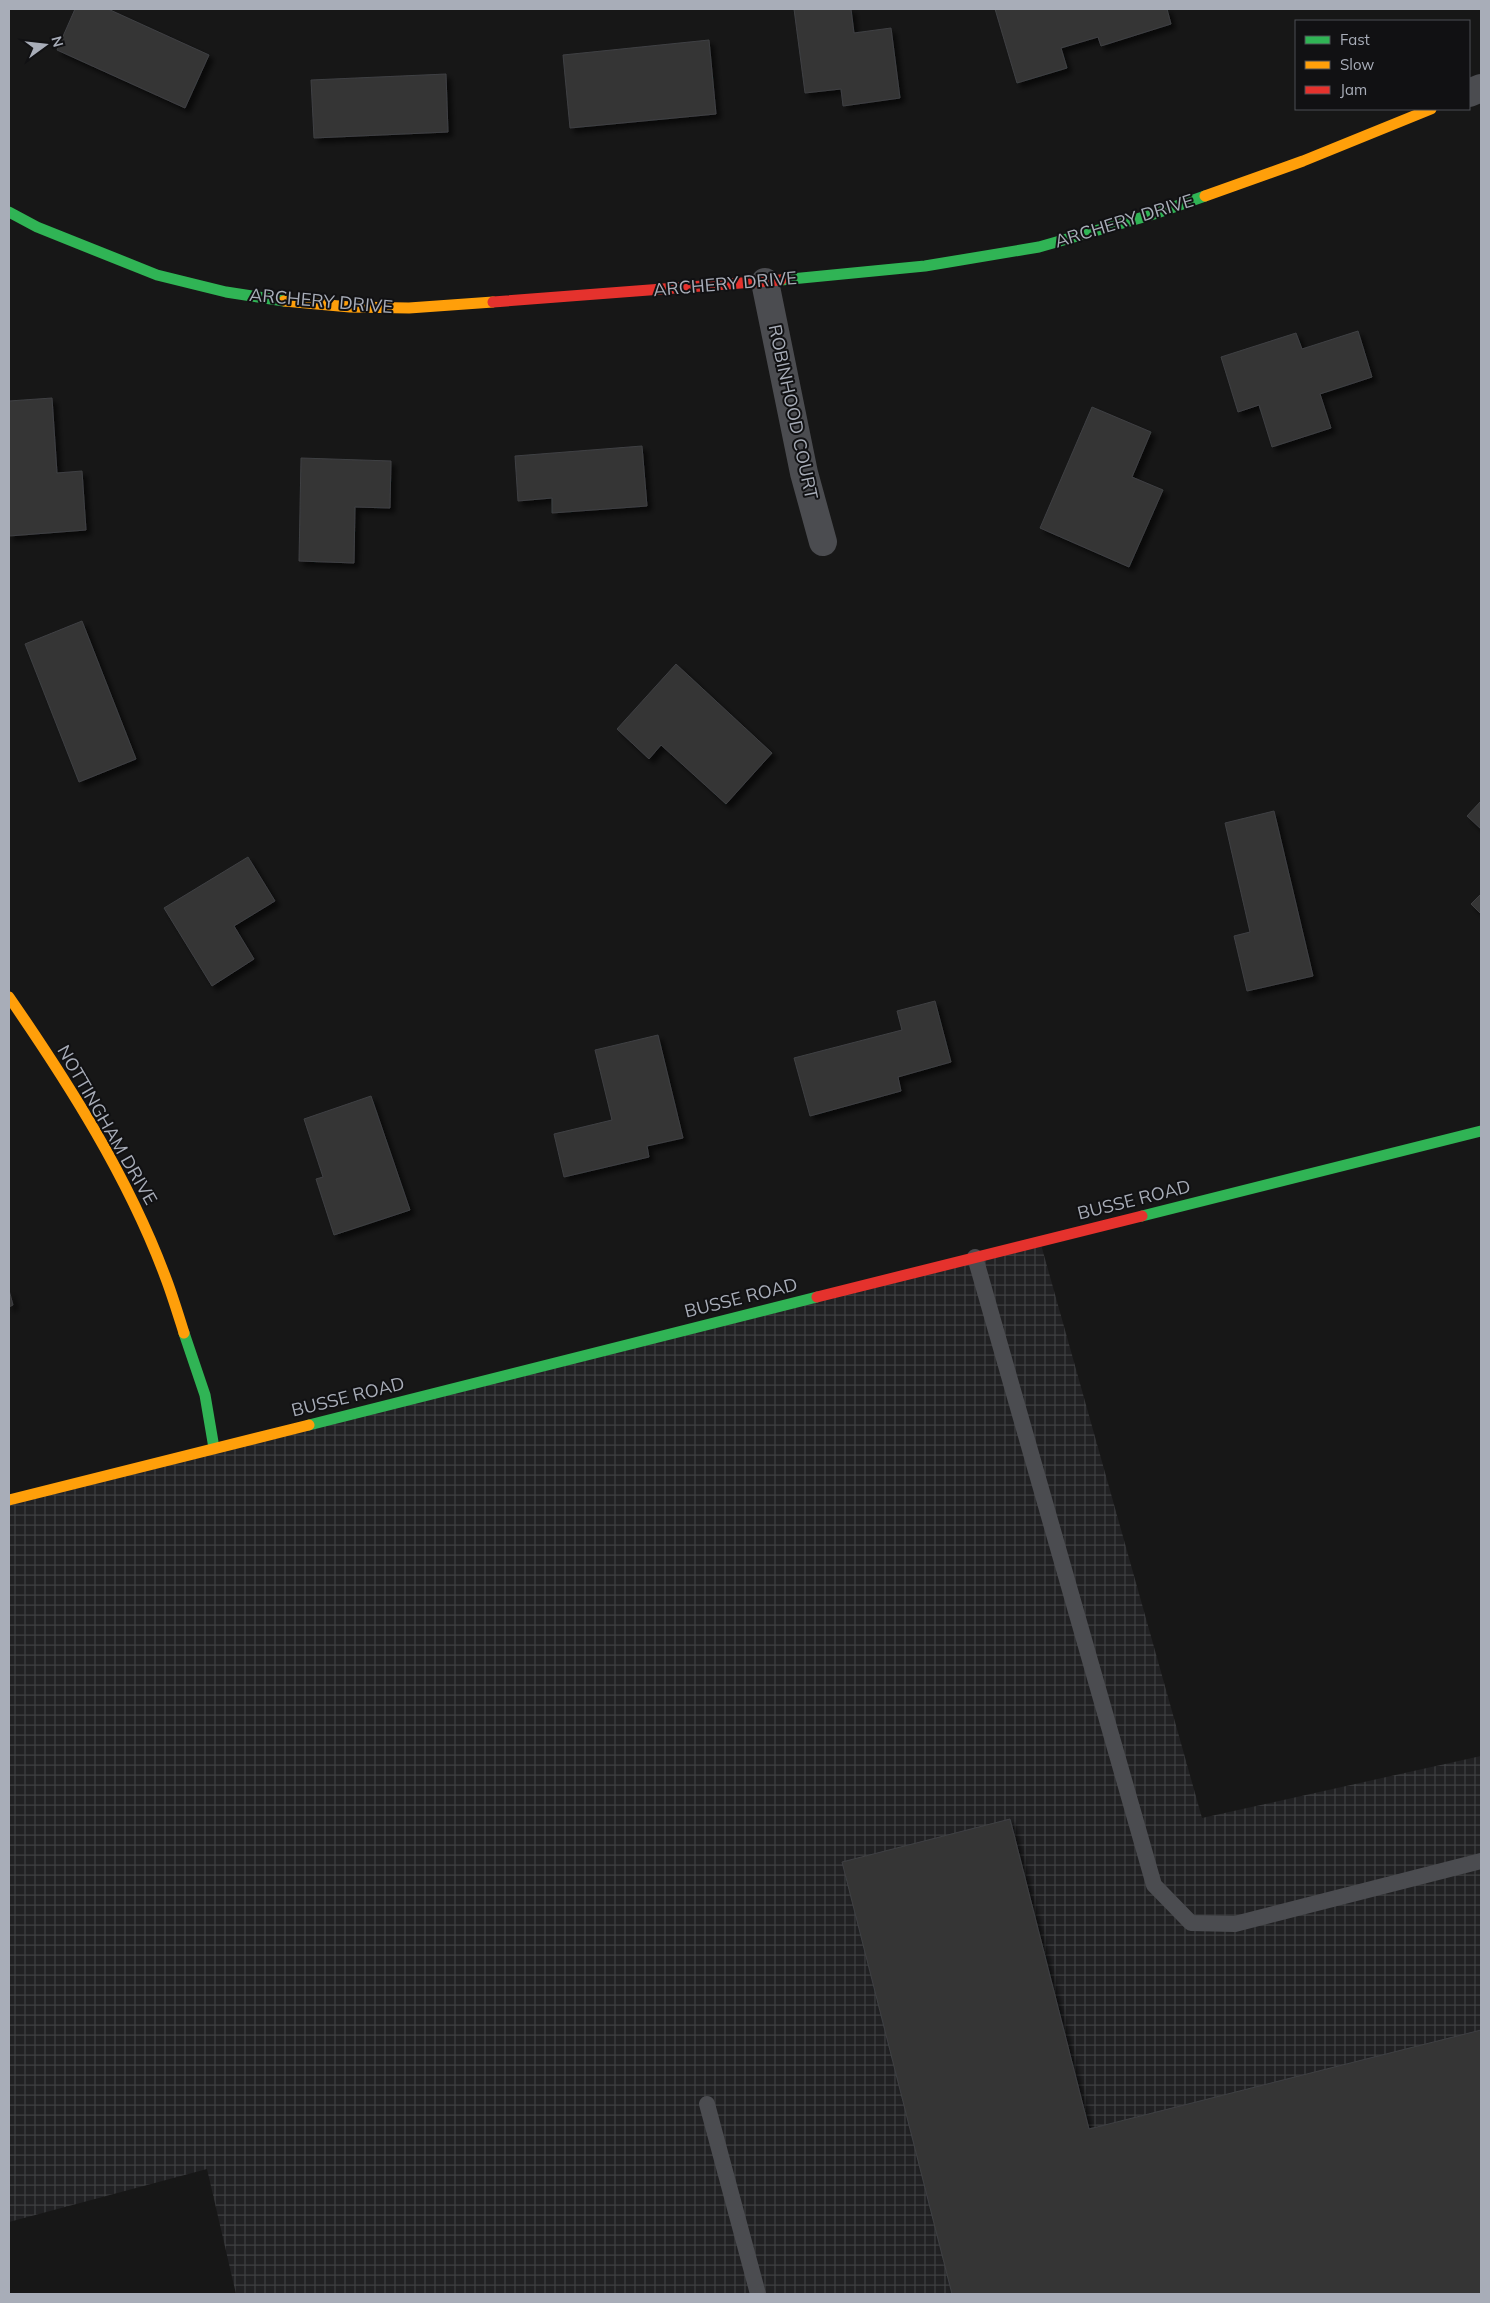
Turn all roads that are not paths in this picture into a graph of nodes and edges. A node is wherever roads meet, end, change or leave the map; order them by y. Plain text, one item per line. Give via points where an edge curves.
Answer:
1 (1429, 110) edge
2 (9, 212) edge
3 (765, 282) junction
4 (823, 542) dead end
5 (9, 997) edge
6 (1481, 1131) edge
7 (975, 1257) junction
8 (214, 1448) junction
9 (9, 1500) edge
10 (1481, 1861) edge
11 (707, 2104) dead end
12 (758, 2294) edge

1 - 3 street, ARCHERY DRIVE via 1303,161 1164,211 1039,247 925,266
2 - 3 street, ARCHERY DRIVE via 37,227 157,275 280,301 409,308
3 - 4 street, ROBINHOOD COURT via 804,473
5 - 8 street, NOTTINGHAM DRIVE via 107,1153 136,1209 165,1274 205,1395
6 - 7 street, BUSSE ROAD
7 - 8 street, BUSSE ROAD
7 - 10 lane via 1154,1885 1191,1923 1235,1924
8 - 9 street, BUSSE ROAD
11 - 12 lane

